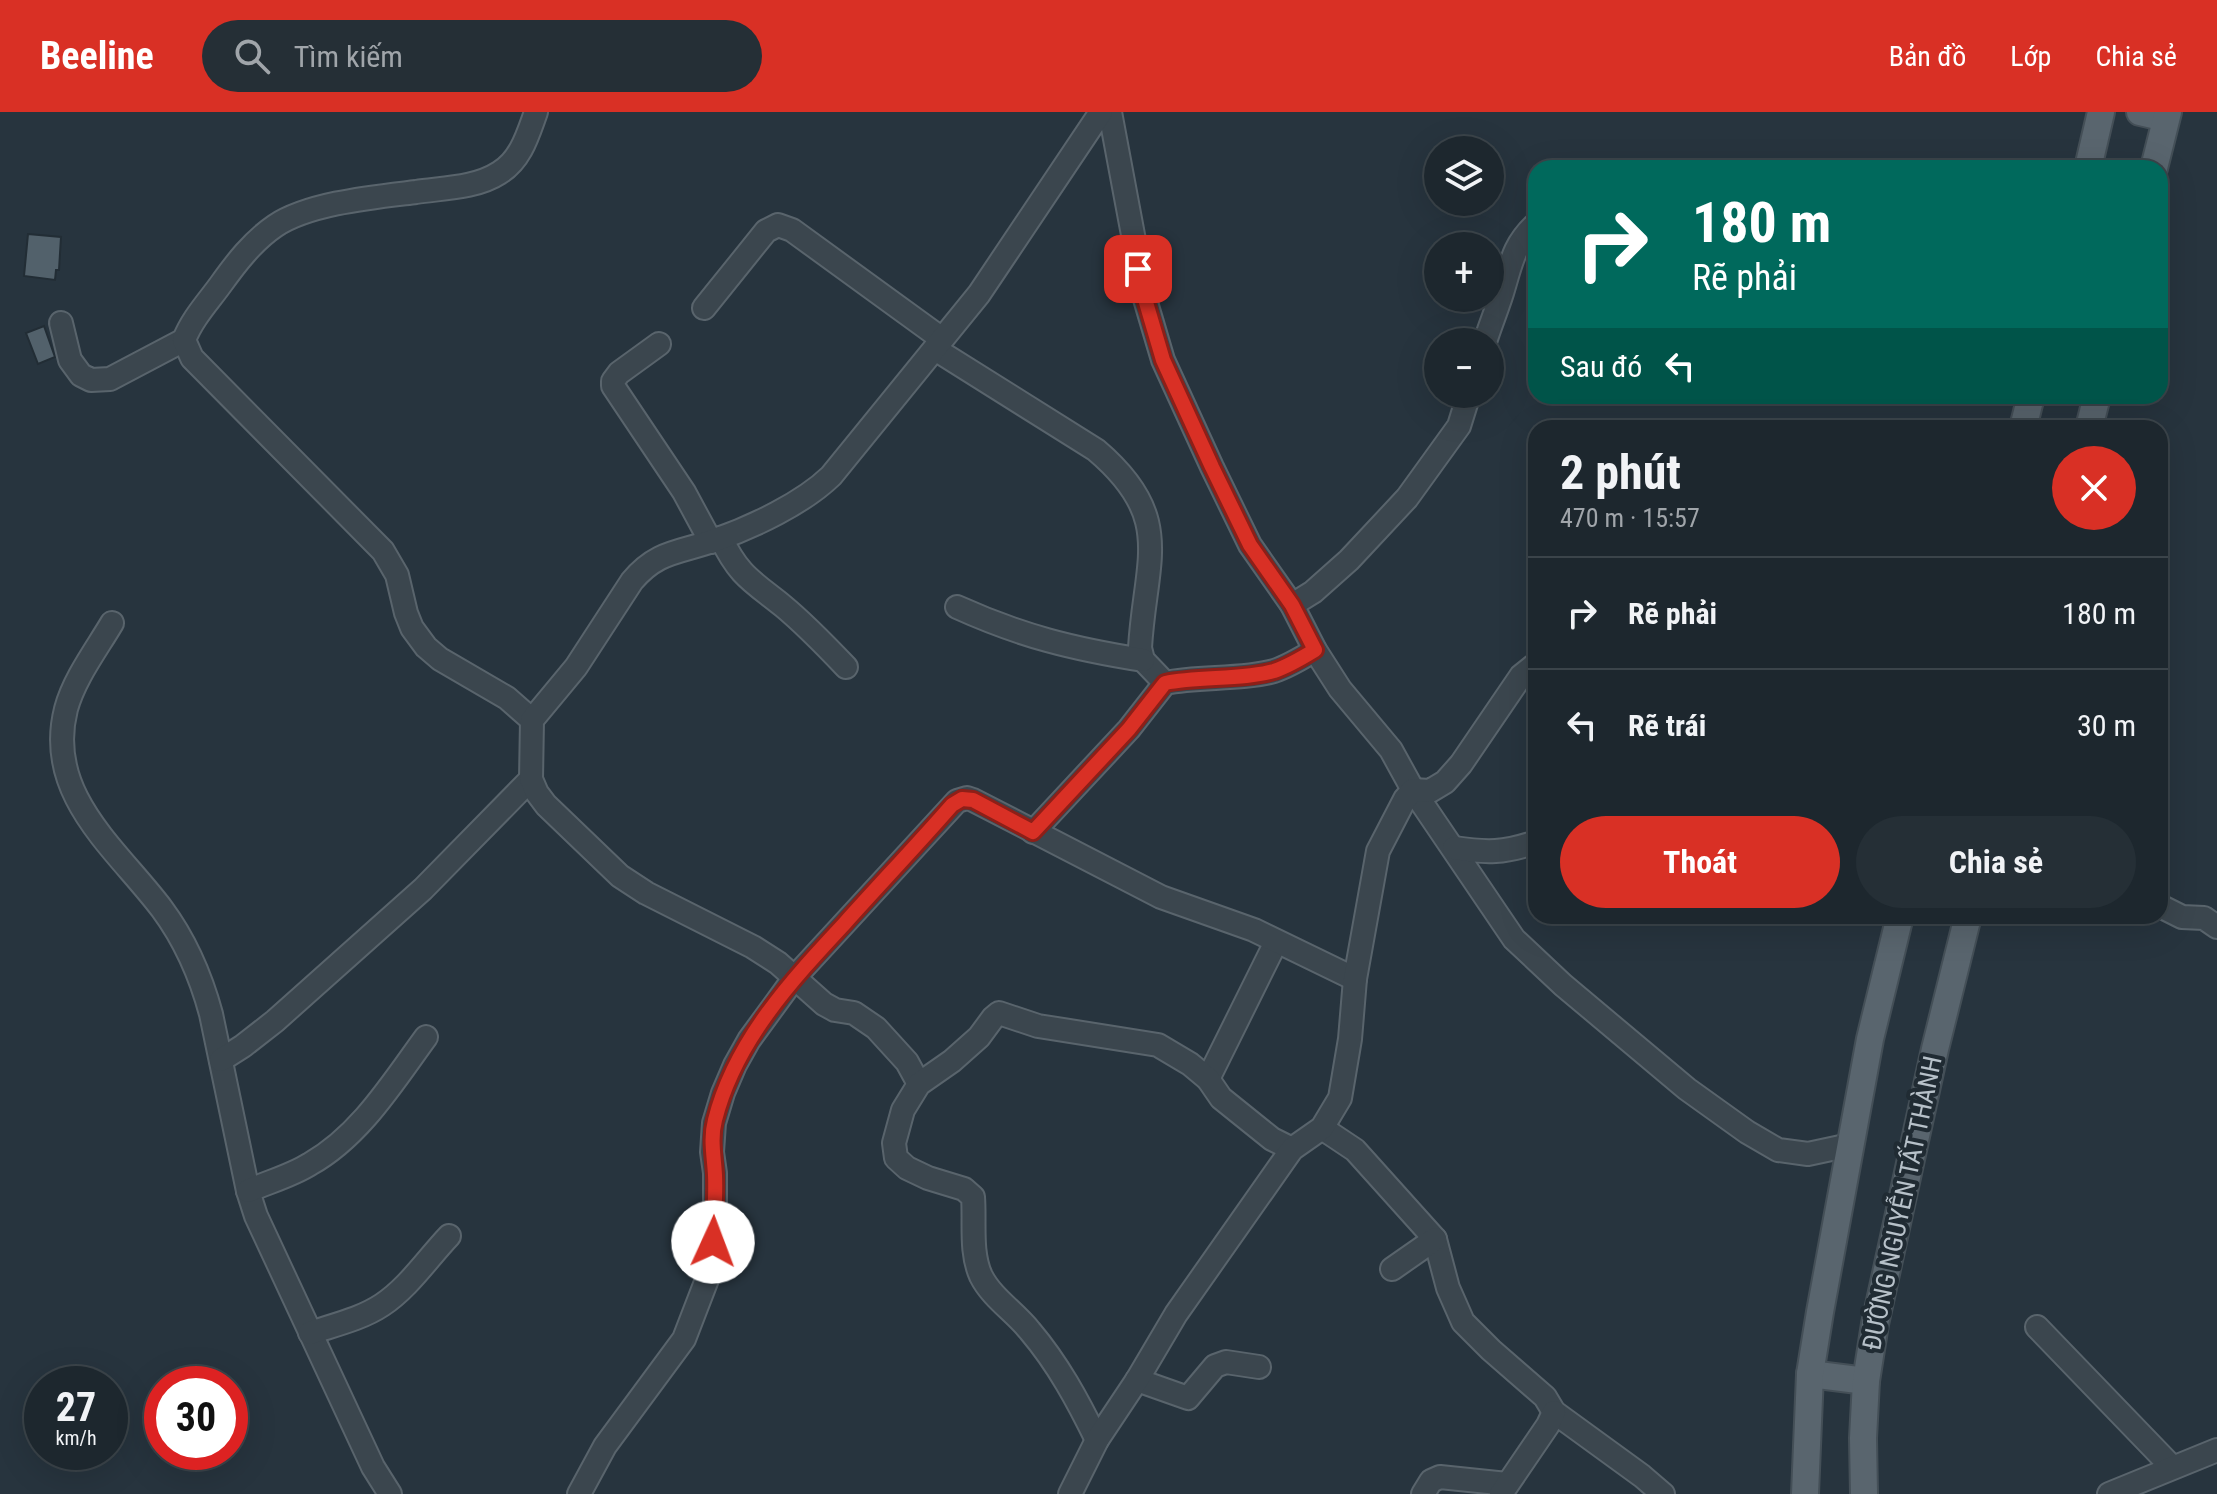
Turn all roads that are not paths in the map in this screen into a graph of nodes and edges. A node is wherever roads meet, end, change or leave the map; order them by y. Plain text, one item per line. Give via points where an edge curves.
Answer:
1 (536, 112) edge
2 (1101, 112) edge
3 (1110, 112) edge
4 (2101, 112) edge
5 (2140, 112) edge
6 (2167, 115) edge
7 (2090, 160) edge
8 (2156, 160) edge
9 (1528, 231) edge
10 (704, 308) dead end
11 (61, 323) dead end
12 (1490, 328) edge
13 (184, 340) junction
14 (659, 344) dead end
15 (939, 344) junction
16 (1465, 408) edge
17 (716, 540) junction
18 (1292, 605) junction
19 (957, 607) dead end
20 (112, 623) dead end
21 (1315, 650) junction
22 (1143, 660) junction
23 (846, 667) dead end
24 (1528, 670) edge
25 (1165, 683) junction
26 (532, 720) junction
27 (531, 779) junction
28 (1413, 790) junction
29 (1033, 832) junction
30 (1528, 845) edge
31 (1454, 848) junction
32 (2168, 910) edge
33 (1898, 924) edge
34 (1966, 924) edge
35 (2217, 927) edge
36 (1276, 942) junction
37 (795, 977) junction
38 (1355, 979) junction
39 (426, 1037) dead end
40 (221, 1060) junction
41 (1208, 1079) junction
42 (919, 1084) junction
43 (1322, 1128) junction
44 (1850, 1145) junction
45 (1292, 1149) junction
46 (248, 1191) junction
47 (449, 1236) dead end
48 (1435, 1239) junction
49 (1392, 1269) dead end
50 (2037, 1327) dead end
51 (310, 1333) junction
52 (1259, 1367) dead end
53 (1810, 1374) junction
54 (1137, 1380) junction
55 (1866, 1381) junction
56 (1554, 1412) junction
57 (1097, 1440) junction
58 (2217, 1450) edge
59 (2172, 1467) junction
60 (1504, 1489) edge
61 (390, 1494) edge
62 (579, 1494) edge
63 (1070, 1494) edge
64 (1423, 1494) edge
65 (1663, 1494) edge
66 (1805, 1494) edge
67 (1864, 1494) edge
68 (2109, 1494) edge

1 - 13 street via 520,152 491,178 320,208 275,226 233,268
2 - 15 street via 1001,263
3 - 18 street via 1132,239 1163,360 1250,545
4 - 7 main road
5 - 6 main road
6 - 8 main road
9 - 12 street via 1512,257
10 - 15 street via 766,231 778,225 792,230
11 - 13 street via 70,360 91,380 110,379
13 - 26 street via 192,358 383,551 397,575 412,628 426,647
14 - 17 street via 619,373 613,386
15 - 17 street via 818,488
15 - 22 street via 1096,450 1131,486 1143,507 1151,555
16 - 18 street via 1459,426 1407,498 1349,560
17 - 23 street via 743,575
17 - 26 street via 669,553 643,569 576,667
18 - 21 street
19 - 22 street via 1043,640
20 - 40 street via 67,705 61,738 69,782 95,828 157,902 189,953
21 - 25 street via 1272,671
21 - 28 street via 1391,750
22 - 25 street
24 - 28 street via 1445,782 1430,791
25 - 29 street
26 - 27 street
27 - 37 street via 546,805 620,876 753,947
27 - 40 street via 423,889 275,1021
28 - 31 street
28 - 38 street via 1378,851
29 - 36 street via 1161,897
29 - 37 street via 973,800 957,801
30 - 31 street via 1510,851
31 - 44 street via 1514,939 1687,1089 1778,1150 1808,1154
32 - 35 street via 2204,918
33 - 44 main road
34 - 55 main road, ĐƯỜNG NGUYỄN TẤT THÀNH
36 - 38 street
36 - 41 street
37 - 42 street via 824,1004 854,1013 876,1028
37 - 62 street via 749,1040 723,1093 712,1152 711,1269 684,1339 605,1446
38 - 43 street via 1340,1098
39 - 46 street via 339,1143 307,1166
40 - 46 street
41 - 42 street via 1158,1045 1038,1026 999,1013 952,1061
41 - 45 street via 1221,1098
42 - 57 street via 903,1110 894,1143 896,1158 973,1197 975,1260 982,1278 1049,1353
43 - 45 street
43 - 48 street via 1355,1150
44 - 53 main road
45 - 54 street via 1176,1314
46 - 51 street via 265,1240
47 - 51 street via 380,1306
48 - 49 street
48 - 56 street via 1463,1322 1545,1397
50 - 59 street
51 - 61 street
52 - 54 street via 1226,1362 1215,1366 1188,1398
53 - 55 main road
53 - 66 main road
54 - 57 street
55 - 67 main road, ĐƯỜNG NGUYỄN TẤT THÀNH
56 - 60 street
56 - 65 street
57 - 63 street
58 - 59 street
59 - 68 street
60 - 64 street via 1440,1477

